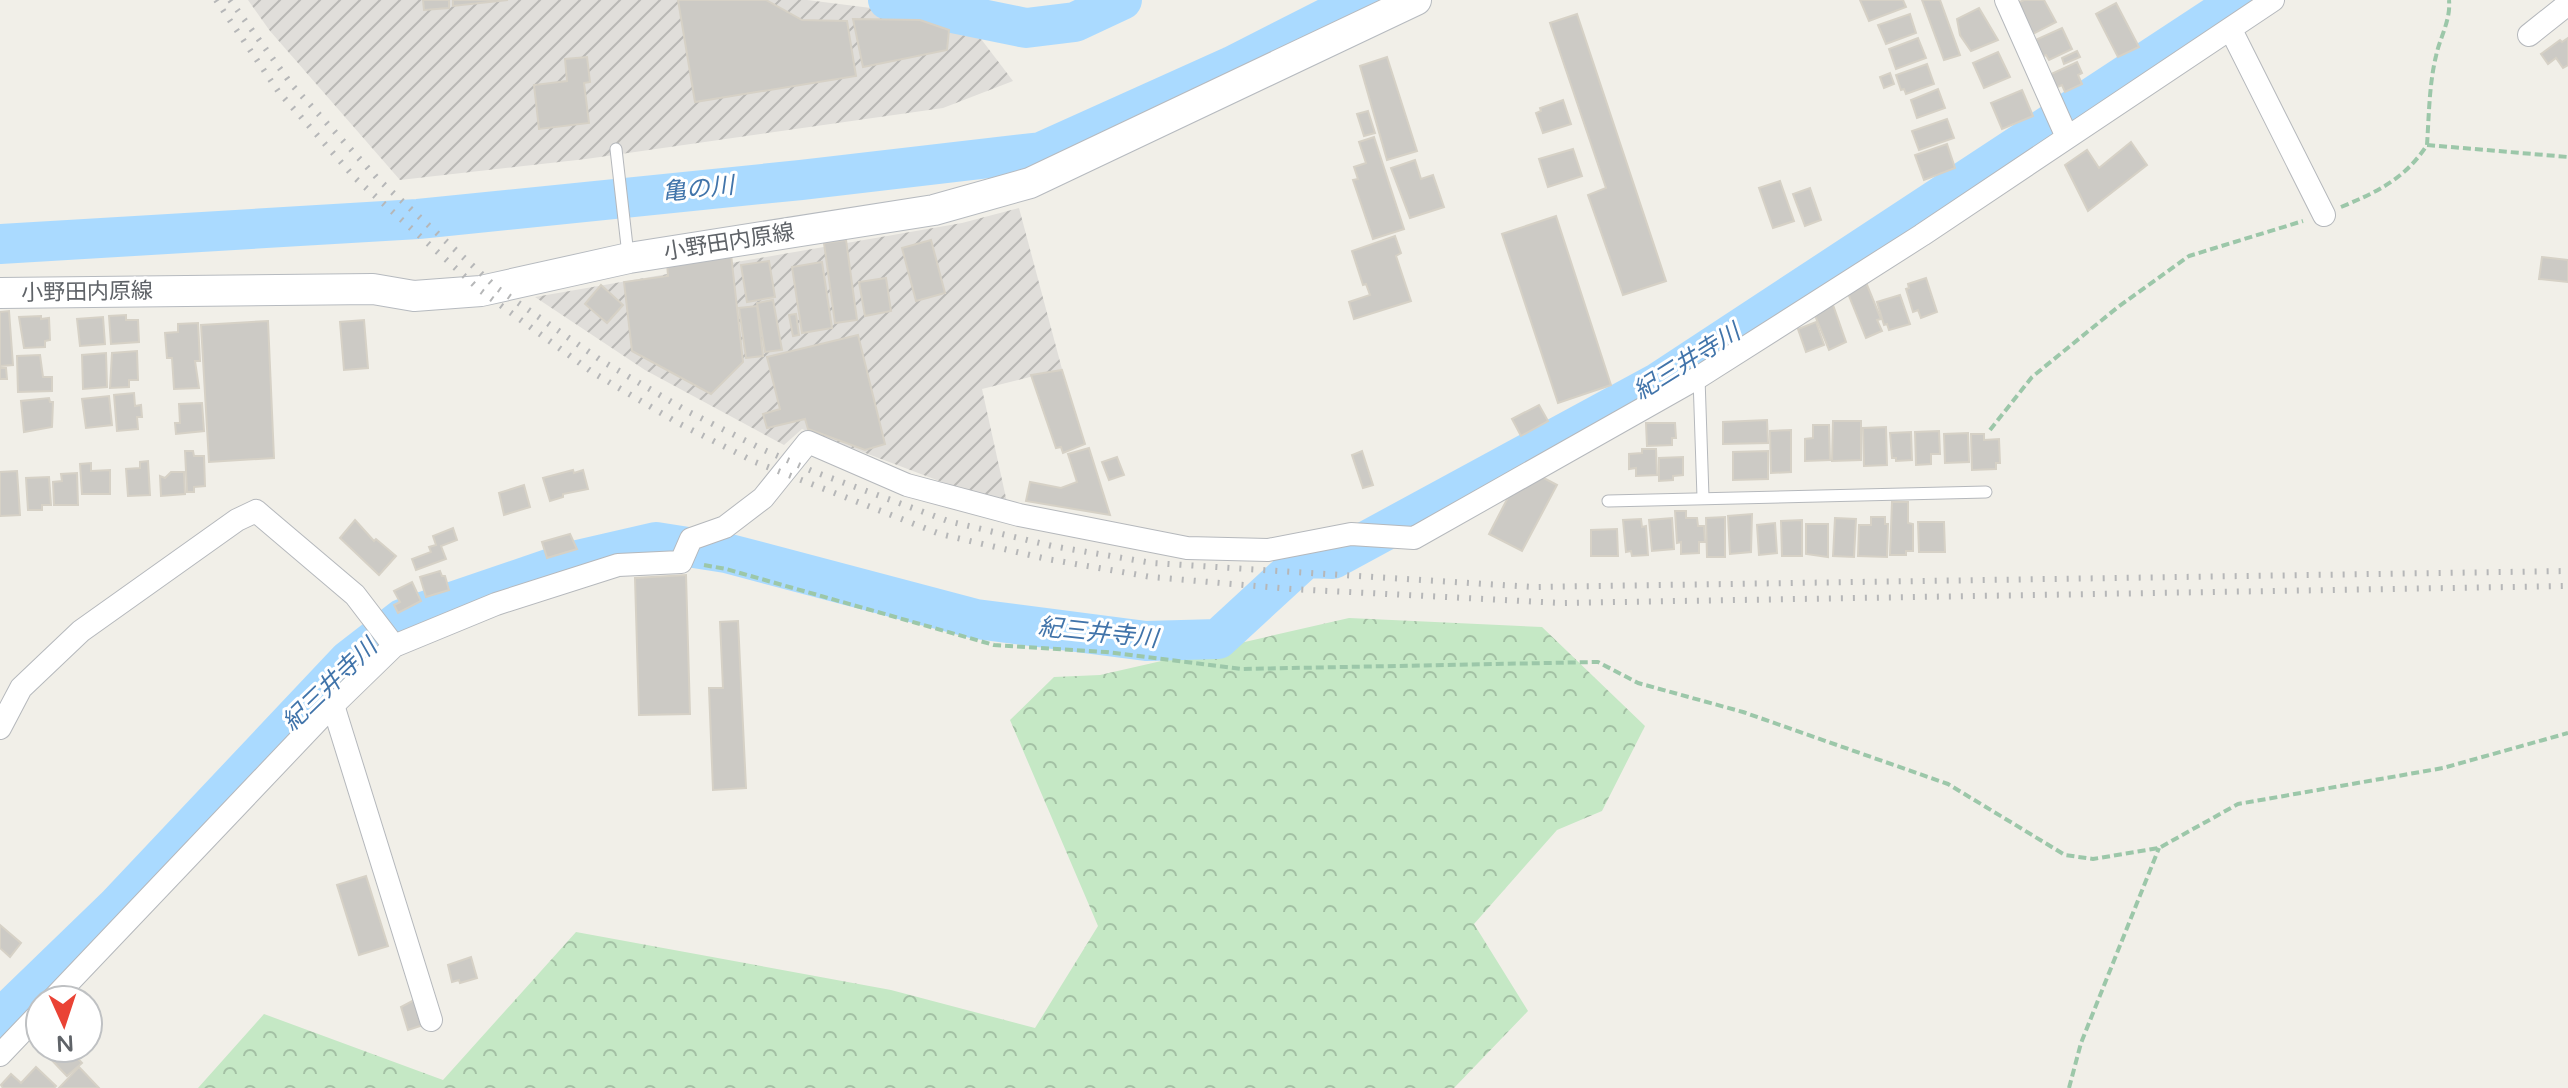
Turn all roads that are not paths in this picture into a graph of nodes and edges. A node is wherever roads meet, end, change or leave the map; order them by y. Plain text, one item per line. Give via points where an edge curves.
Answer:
1 (1416, 0) edge
2 (2006, 0) edge
3 (2273, 0) edge
4 (2568, 4) edge
5 (2231, 30) junction
6 (2529, 35) dead end
7 (2061, 124) junction
8 (616, 149) dead end
9 (2324, 215) road end
10 (627, 251) junction
11 (0, 293) edge
12 (1699, 377) junction
13 (1986, 492) dead end
14 (1703, 497) junction
15 (1608, 501) dead end
16 (394, 646) junction
17 (333, 705) junction
18 (0, 728) edge
19 (67, 984) edge
20 (431, 1020) dead end
21 (24, 1030) edge
22 (0, 1055) edge

1 - 10 main road, 小野田内原線 via 1030,183 934,210
2 - 7 street
3 - 5 street
4 - 6 street
5 - 7 street
5 - 9 street
7 - 12 street via 1922,235
8 - 10 lane
10 - 11 main road, 小野田内原線 via 497,288 414,296 373,289
12 - 14 lane
12 - 16 street via 1414,538 1351,534 1268,550 1187,548 1019,515 907,485 808,442 763,498 686,552 618,565 496,604
13 - 14 lane
14 - 15 lane
16 - 17 street
16 - 18 street via 355,595 256,511 81,631 21,688
17 - 19 street
17 - 20 street
21 - 22 street

